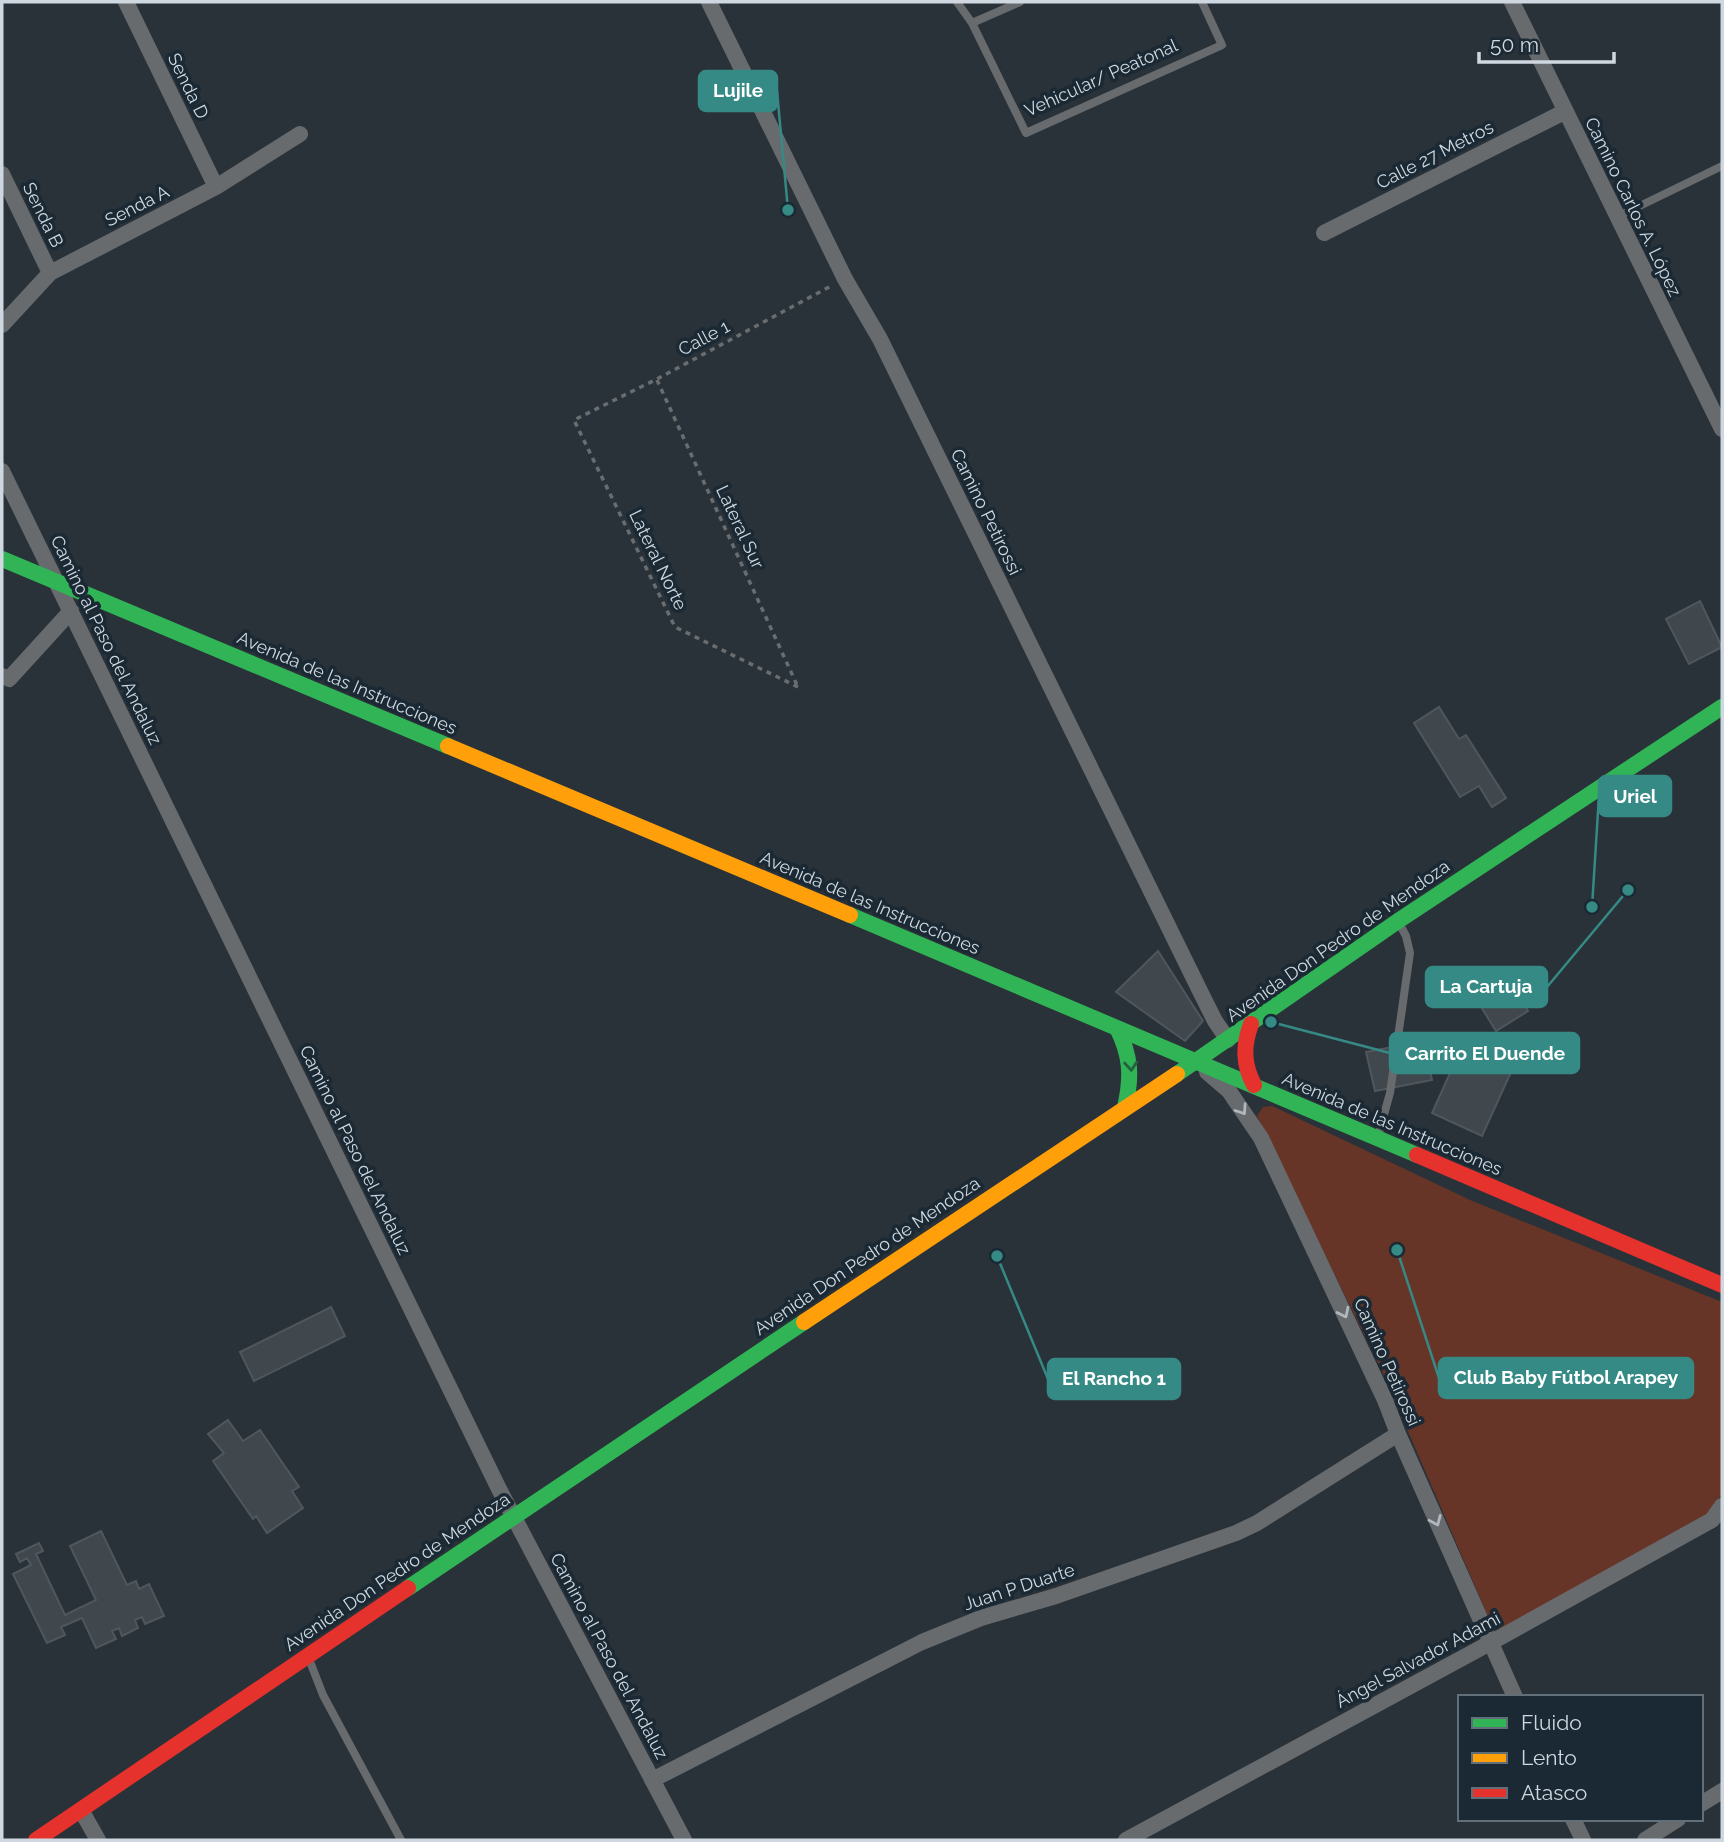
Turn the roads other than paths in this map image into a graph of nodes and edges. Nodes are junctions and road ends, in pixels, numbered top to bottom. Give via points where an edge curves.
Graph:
1 (126, 2) edge
2 (709, 2) edge
3 (957, 2) edge
4 (1020, 2) edge
5 (1202, 2) edge
6 (1512, 2) edge
7 (972, 23) junction
8 (1564, 112) junction
9 (300, 134) dead end
10 (1722, 166) edge
11 (2, 174) edge
12 (216, 187) junction
13 (1617, 217) junction
14 (1324, 233) dead end
15 (50, 273) junction
16 (2, 324) edge
17 (1722, 429) edge
18 (2, 471) edge
19 (2, 559) edge
20 (54, 581) junction
21 (71, 611) junction
22 (6, 677) edge
23 (1722, 707) edge
24 (1398, 921) junction
25 (1251, 1024) junction
26 (1117, 1028) junction
27 (1228, 1040) junction
28 (1195, 1061) junction
29 (1254, 1085) junction
30 (1125, 1107) junction
31 (1377, 1139) junction
32 (1722, 1285) edge
33 (1398, 1434) junction
34 (1722, 1506) edge
35 (513, 1516) junction
36 (1490, 1643) junction
37 (307, 1656) junction
38 (1515, 1695) edge
39 (652, 1780) junction
40 (1722, 1791) edge
41 (1703, 1803) edge
42 (81, 1810) junction
43 (1574, 1821) edge
44 (1675, 1821) edge
45 (36, 1840) edge
46 (98, 1840) edge
47 (401, 1840) edge
48 (684, 1840) edge
49 (1126, 1840) edge
50 (1583, 1840) edge
51 (1645, 1840) edge

1 - 12 street, Senda D
2 - 27 street, Camino Petirossi
3 - 7 lane, Vehicular/ Peatonal
4 - 7 lane
5 - 7 lane, Vehicular/ Peatonal via 1222,45 1026,133
6 - 8 street, Camino Carlos A. López
8 - 13 street, Camino Carlos A. López
8 - 14 street, Calle 27 Metros
9 - 12 street, Senda A
10 - 13 lane
11 - 15 street, Senda B
12 - 15 street, Senda A
13 - 17 street, Camino Carlos A. López
15 - 16 street, Senda A
18 - 20 street, Camino al Paso del Andaluz
19 - 20 main road, Avenida de las Instrucciones
20 - 21 street, Camino al Paso del Andaluz
20 - 26 main road, Avenida de las Instrucciones
21 - 22 street
21 - 35 street, Camino al Paso del Andaluz
23 - 24 main road, Avenida Don Pedro de Mendoza
24 - 25 main road, Avenida Don Pedro de Mendoza
24 - 31 lane via 1410,953 1390,1093
25 - 27 main road, Avenida Don Pedro de Mendoza
25 - 29 main road via 1243,1059
26 - 28 main road, Avenida de las Instrucciones
26 -> 30 main road via 1133,1070
27 - 28 main road, Avenida Don Pedro de Mendoza
28 - 29 main road, Avenida de las Instrucciones
28 - 30 main road, Avenida Don Pedro de Mendoza
28 -> 33 street, Camino Petirossi via 1229,1091 1261,1139
29 - 31 main road, Avenida de las Instrucciones
30 - 35 main road, Avenida Don Pedro de Mendoza
31 - 32 main road, Avenida de las Instrucciones
33 -> 36 street, Camino Petirossi
33 - 39 street, Juan P Duarte via 1236,1533 954,1628
34 - 36 street, Ángel Salvador Adami via 1712,1520
35 - 37 main road, Avenida Don Pedro de Mendoza
35 - 39 street, Camino al Paso del Andaluz
36 - 38 street, Camino Petirossi
36 - 49 street, Ángel Salvador Adami
37 - 42 main road, Avenida Don Pedro de Mendoza
37 - 47 lane
39 - 48 street, Camino al Paso del Andaluz
40 - 41 street
42 - 45 main road, Avenida Don Pedro de Mendoza
42 - 46 street
43 - 50 street
44 - 51 street

